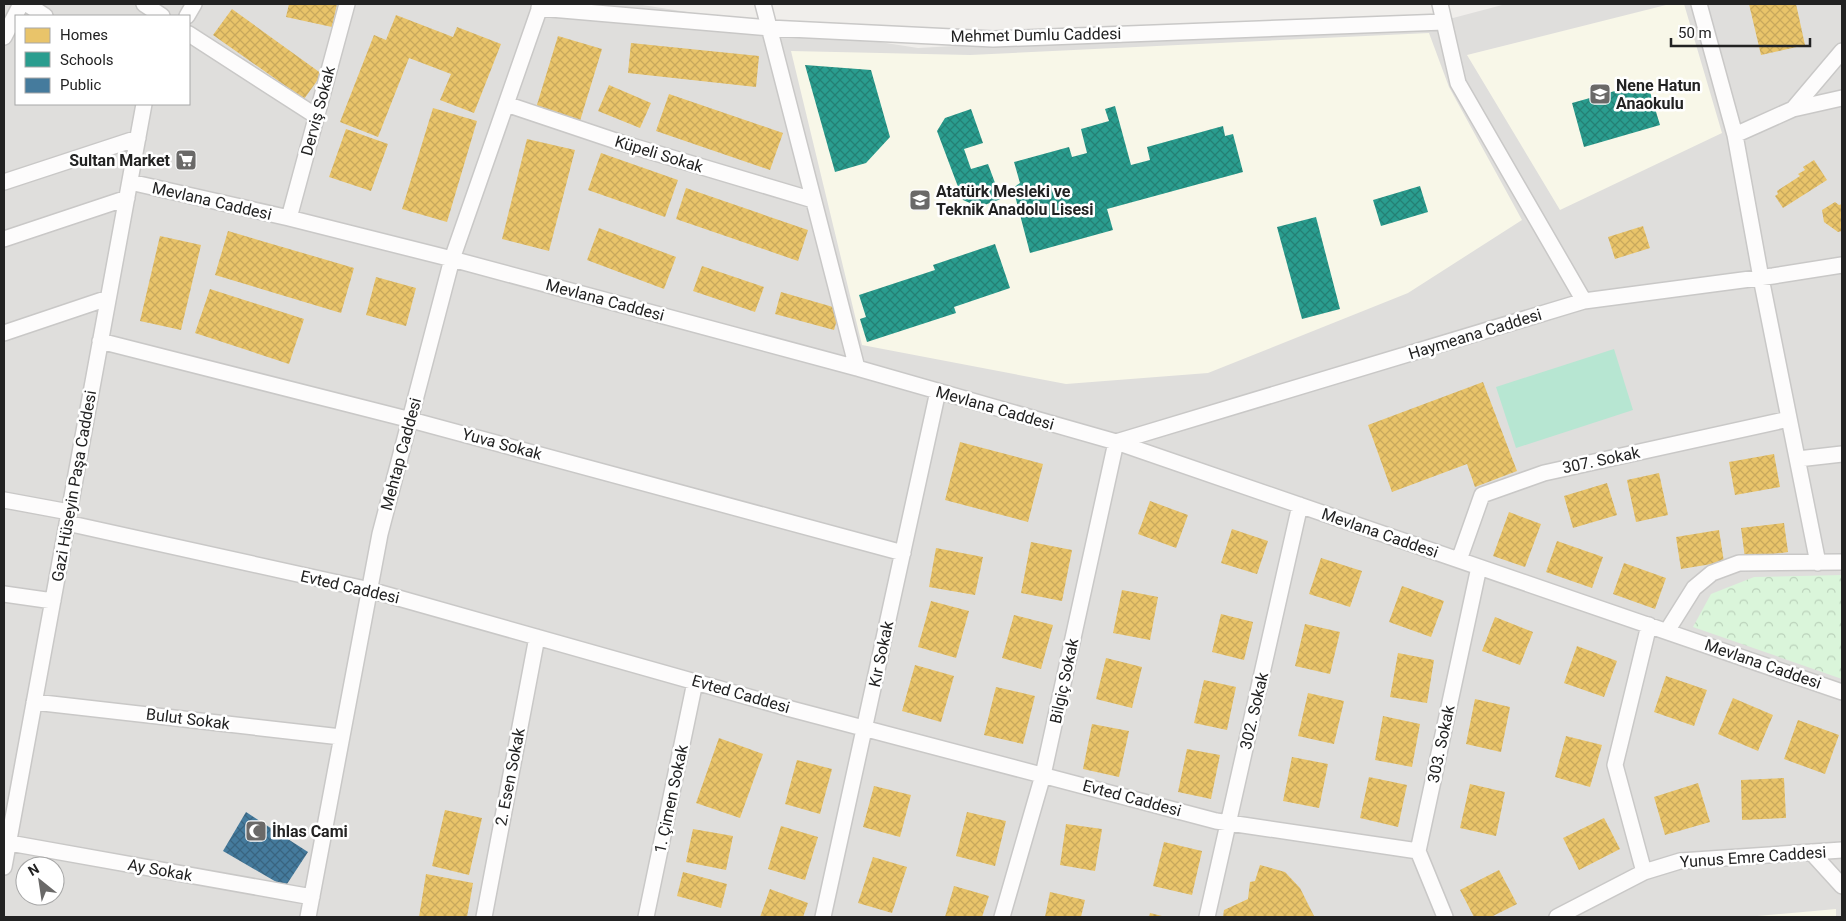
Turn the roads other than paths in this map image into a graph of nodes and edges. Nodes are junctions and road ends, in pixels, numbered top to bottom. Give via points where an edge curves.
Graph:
1 (27, 4) edge
2 (144, 4) edge
3 (194, 4) edge
4 (347, 4) edge
5 (763, 4) edge
6 (1440, 4) edge
7 (1699, 4) edge
8 (540, 6) edge
9 (44, 15) edge
10 (160, 15) edge
11 (188, 15) edge
12 (15, 16) edge
13 (1444, 22) junction
14 (769, 28) junction
15 (190, 35) edge
16 (4, 37) edge
17 (1842, 51) edge
18 (1842, 98) edge
19 (506, 104) junction
20 (144, 105) edge
21 (1793, 109) junction
22 (316, 116) junction
23 (1736, 135) junction
24 (138, 138) junction
25 (4, 182) edge
26 (130, 182) junction
27 (127, 198) junction
28 (813, 200) junction
29 (289, 218) junction
30 (4, 238) edge
31 (452, 259) junction
32 (1842, 265) edge
33 (1761, 278) junction
34 (108, 298) junction
35 (1584, 302) junction
36 (4, 333) edge
37 (100, 341) junction
38 (857, 368) junction
39 (938, 391) junction
40 (1789, 419) junction
41 (411, 420) junction
42 (1116, 442) junction
43 (1842, 454) edge
44 (1798, 459) junction
45 (4, 500) edge
46 (1300, 505) junction
47 (68, 518) junction
48 (903, 552) junction
49 (1459, 560) junction
50 (1842, 562) edge
51 (1818, 563) junction
52 (1479, 566) junction
53 (370, 590) junction
54 (4, 594) edge
55 (52, 601) junction
56 (1649, 625) junction
57 (1667, 631) junction
58 (537, 637) junction
59 (695, 682) junction
60 (1842, 692) edge
61 (34, 702) junction
62 (865, 728) junction
63 (341, 737) junction
64 (1043, 775) junction
65 (1229, 823) junction
66 (6, 842) edge
67 (1842, 850) edge
68 (1418, 851) junction
69 (1811, 852) junction
70 (4, 867) edge
71 (1644, 872) junction
72 (1842, 886) edge
73 (312, 897) junction
74 (308, 917) edge
75 (484, 917) edge
76 (646, 917) edge
77 (823, 917) edge
78 (1002, 917) edge
79 (1207, 917) edge
80 (1445, 917) edge
81 (1557, 917) edge

1 - 9 street
2 - 10 street
3 - 11 street
4 - 22 street, Derviş Sokak
5 - 14 street
6 - 13 street
7 - 23 street
8 - 14 street, Mehmet Dumlu Caddesi
8 - 19 street, Mehtap Caddesi
12 - 16 street
13 - 14 street, Mehmet Dumlu Caddesi via 993,39
13 - 35 street via 1458,83
14 - 28 street
15 - 22 street
17 - 21 street
18 - 21 street
19 - 28 street, Küpeli Sokak via 622,143
19 - 31 street, Mehtap Caddesi
20 - 24 street, Gazi Hüseyin Paşa Caddesi
21 - 23 street
22 - 29 street, Derviş Sokak
23 - 33 street
24 - 25 street
24 - 26 street, Gazi Hüseyin Paşa Caddesi
26 - 27 street, Gazi Hüseyin Paşa Caddesi
26 - 29 street, Mevlana Caddesi
27 - 30 street
27 - 34 street, Gazi Hüseyin Paşa Caddesi
28 - 38 street
29 - 31 street, Mevlana Caddesi
31 - 38 street, Mevlana Caddesi
31 - 41 street, Mehtap Caddesi
32 - 33 street, Haymeana Caddesi
33 - 35 street, Haymeana Caddesi
33 - 40 street
34 - 36 street
34 - 37 street, Gazi Hüseyin Paşa Caddesi
35 - 42 street, Haymeana Caddesi
37 - 41 street, Yuva Sokak
37 - 47 street, Gazi Hüseyin Paşa Caddesi
38 - 39 street, Mevlana Caddesi
39 - 42 street, Mevlana Caddesi
39 - 48 street, Kır Sokak
40 - 44 street
40 - 49 street, 307. Sokak via 1544,473 1482,495
41 - 48 street, Yuva Sokak
41 - 53 street, Mehtap Caddesi via 380,534
42 - 46 street, Mevlana Caddesi
42 - 64 street, Bilgiç Sokak
43 - 44 street
44 - 51 street
45 - 47 street, Evted Caddesi
46 - 49 street, Mevlana Caddesi
46 - 65 street, 302. Sokak
47 - 53 street, Evted Caddesi
47 - 55 street, Gazi Hüseyin Paşa Caddesi
48 - 62 street, Kır Sokak
49 - 52 street, Mevlana Caddesi
50 - 51 street
51 - 57 street via 1739,563 1712,573 1694,588
52 - 56 street, Mevlana Caddesi
52 - 68 street, 303. Sokak
53 - 58 street, Evted Caddesi
53 - 63 street, Mehtap Caddesi
54 - 55 street
55 - 61 street, Gazi Hüseyin Paşa Caddesi
56 - 57 street, Mevlana Caddesi
56 - 71 street via 1615,764
57 - 60 street, Mevlana Caddesi
58 - 59 street, Evted Caddesi
58 - 75 street, 2. Esen Sokak
59 - 62 street, Evted Caddesi
59 - 76 street, 1. Çimen Sokak
61 - 63 street, Bulut Sokak
61 - 66 street, Gazi Hüseyin Paşa Caddesi
62 - 64 street, Evted Caddesi
62 - 77 street, Kır Sokak
63 - 73 street, Mehtap Caddesi
64 - 65 street, Evted Caddesi
64 - 78 street, Bilgiç Sokak
65 - 68 street, Evted Caddesi
65 - 79 street, 302. Sokak
66 - 70 street, Gazi Hüseyin Paşa Caddesi
66 - 73 street, Ay Sokak
67 - 69 street, Yunus Emre Caddesi
68 - 80 street
69 - 71 street, Yunus Emre Caddesi via 1680,861
69 - 72 street
71 - 81 street, Yunus Emre Caddesi
73 - 74 street, Mehtap Caddesi

